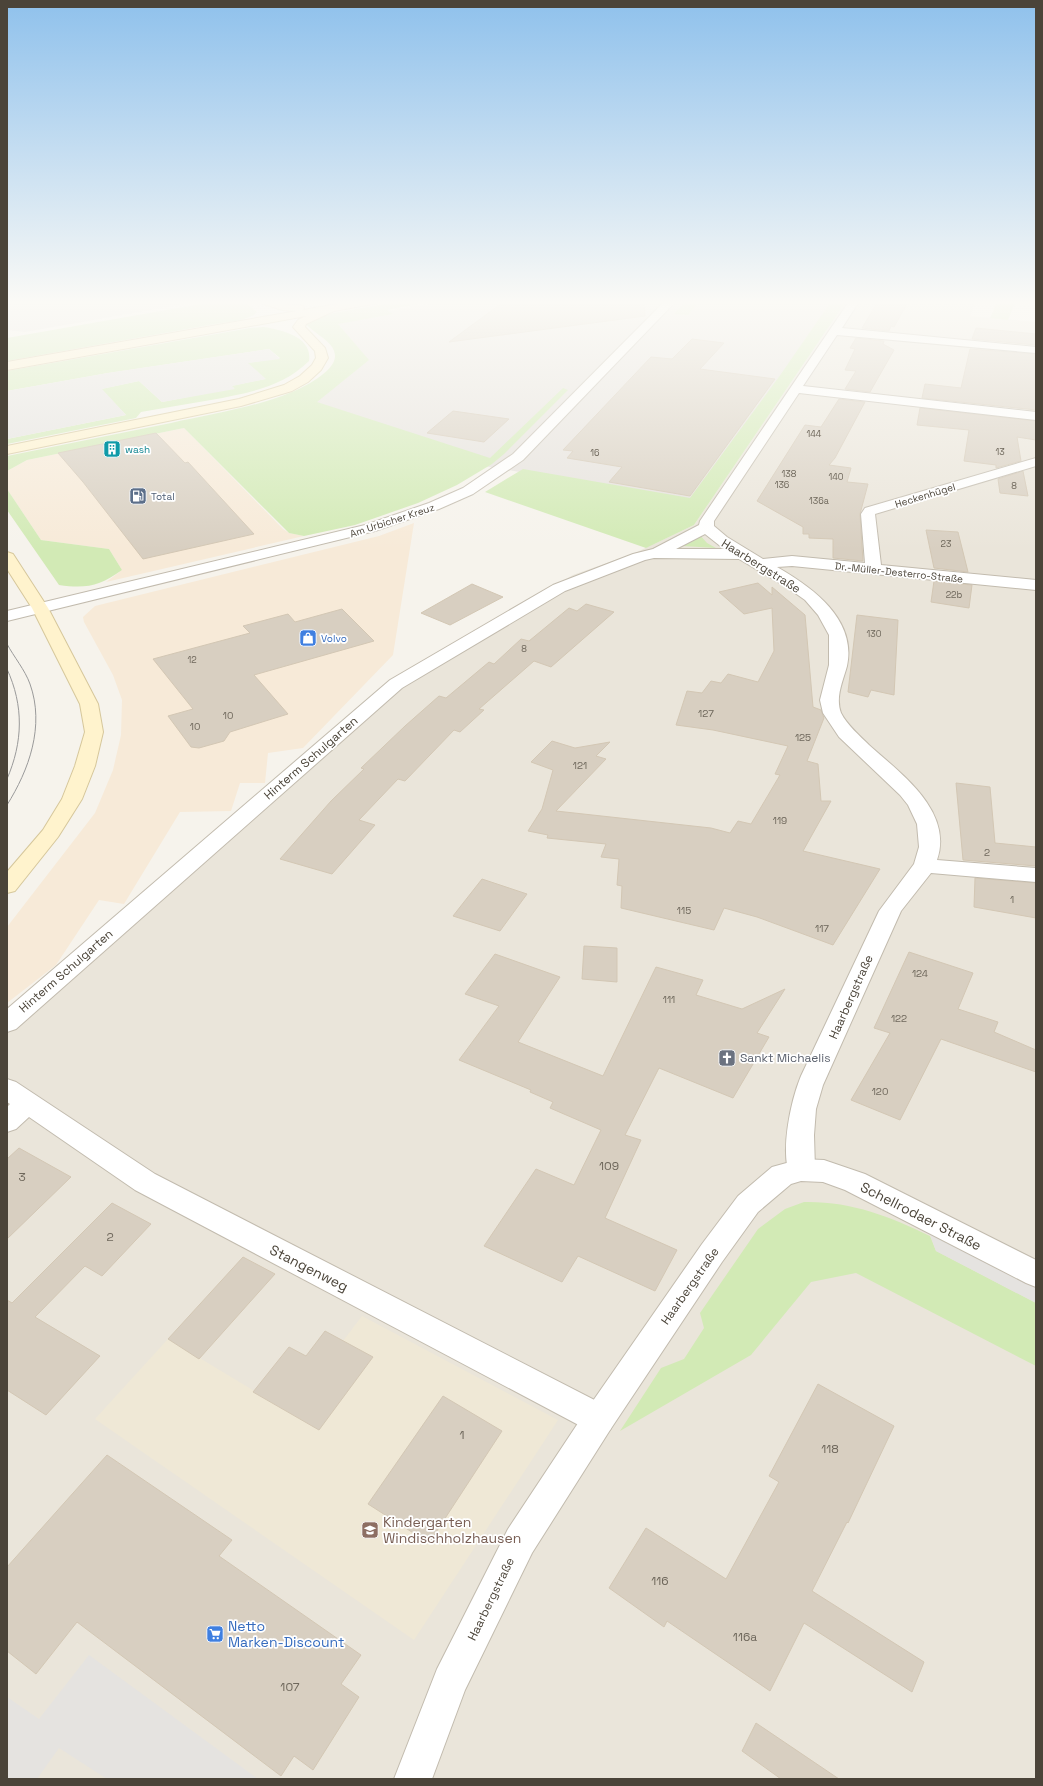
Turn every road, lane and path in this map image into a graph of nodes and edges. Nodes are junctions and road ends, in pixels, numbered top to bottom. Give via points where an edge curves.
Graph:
1 (296, 383) edge
2 (590, 383) edge
3 (800, 383) edge
4 (796, 389) junction
5 (1036, 416) edge
6 (7, 450) edge
7 (1036, 462) edge
8 (706, 527) junction
9 (654, 553) junction
10 (743, 554) junction
11 (7, 557) edge
12 (762, 564) junction
13 (873, 569) junction
14 (1036, 585) edge
15 (40, 608) junction
16 (7, 616) edge
17 (925, 866) junction
18 (1036, 875) edge
19 (7, 886) edge
20 (7, 1023) edge
21 (14, 1105) edge
22 (801, 1170) junction
23 (1036, 1274) edge
24 (598, 1419) junction
25 (413, 1779) edge

1 - 6 main road via 241,402
2 - 15 street, Am Urbicher Kreuz via 518,457 468,491 434,506 370,528
3 - 4 street
4 - 5 street
4 - 8 street via 707,521
7 - 13 street, Heckenhügel via 870,511 868,514
8 - 9 street, Hinterm Schulgarten
8 - 10 street, Haarbergstraße via 718,540
9 - 10 street, Hinterm Schulgarten
9 - 20 street, Hinterm Schulgarten via 559,588 396,684
10 - 12 street, Haarbergstraße
11 - 15 main road
12 - 13 street, Dr.-Müller-Desterro-Straße via 792,561
12 - 17 street, Haarbergstraße via 823,609 837,631 838,662 828,698 830,709 835,720 911,796 920,809 930,836 930,851
13 - 14 street, Dr.-Müller-Desterro-Straße
15 - 16 street, Am Urbicher Kreuz
15 - 19 main road via 89,704 94,732 85,766 72,799 51,833
17 - 18 street
17 - 22 street, Haarbergstraße via 891,908 806,1098 799,1134
21 - 24 street, Stangenweg via 145,1182
22 - 23 street, Schellrodaer Straße via 824,1171 854,1182
22 - 24 street, Haarbergstraße via 782,1175 748,1204
24 - 25 street, Haarbergstraße via 520,1540 450,1682

